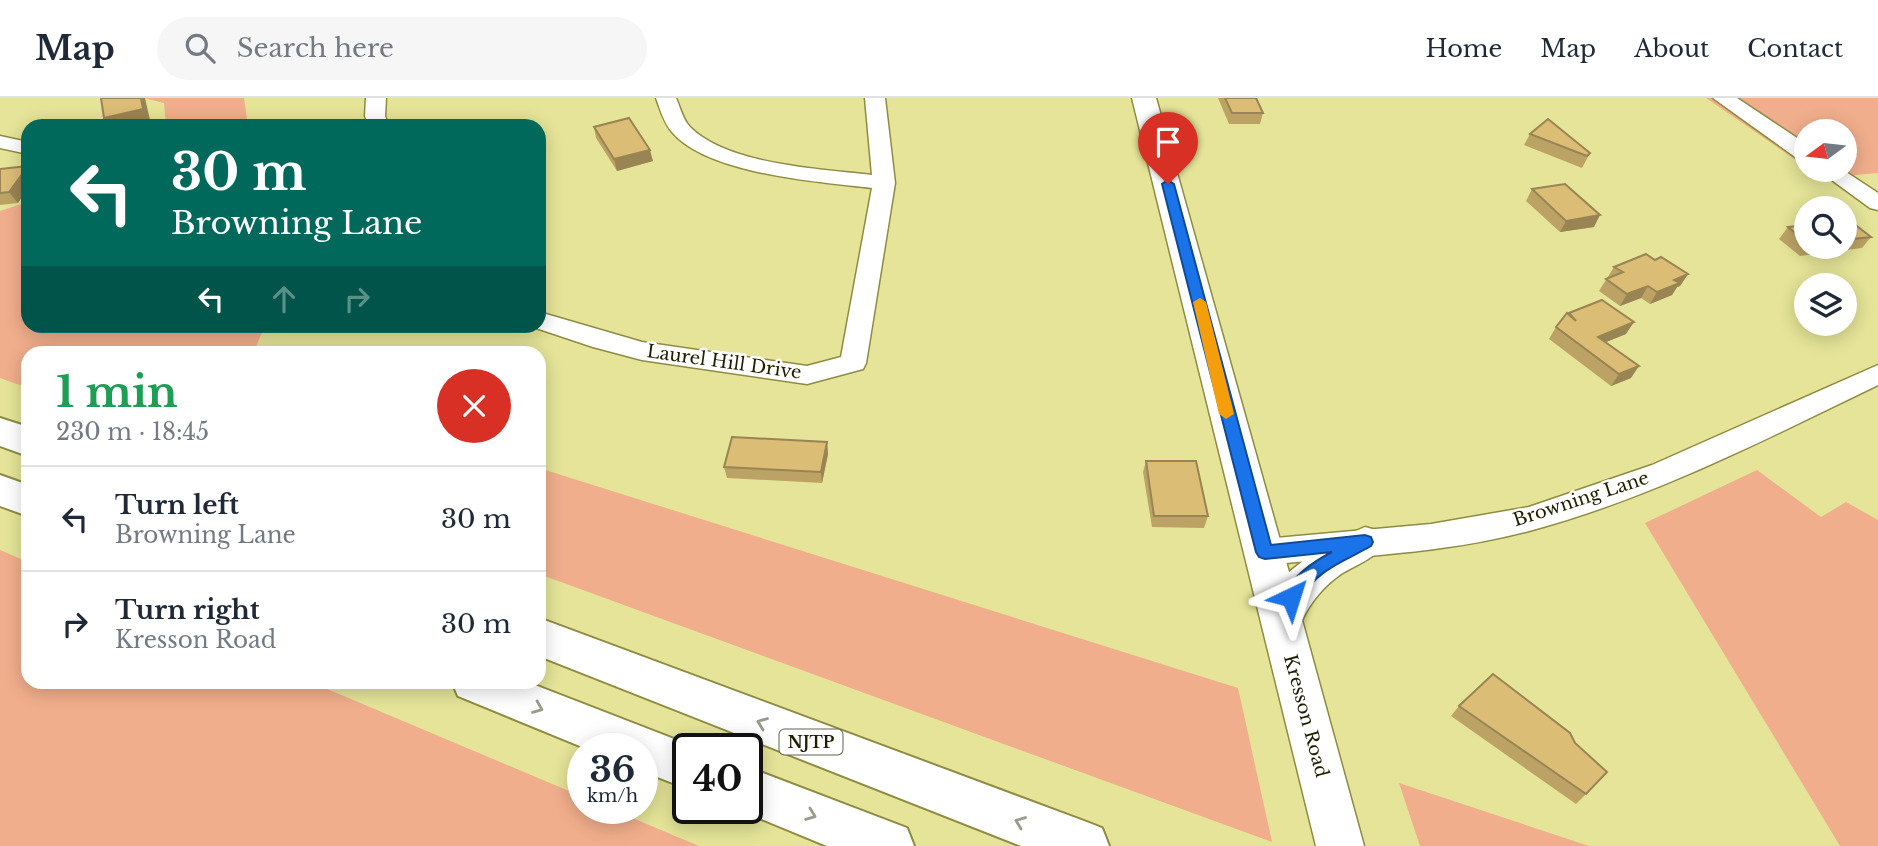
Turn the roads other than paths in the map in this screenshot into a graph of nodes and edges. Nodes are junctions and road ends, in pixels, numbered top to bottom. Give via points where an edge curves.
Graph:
1 (376, 98) edge
2 (666, 98) edge
3 (875, 98) edge
4 (1144, 98) edge
5 (1723, 98) edge
6 (376, 119) edge
7 (0, 142) edge
8 (21, 146) edge
9 (1794, 146) edge
10 (1847, 182) edge
11 (884, 183) junction
12 (1878, 203) edge
13 (546, 322) edge
14 (1878, 374) edge
15 (0, 431) edge
16 (21, 439) edge
17 (0, 490) edge
18 (21, 498) edge
19 (1365, 542) junction
20 (1265, 552) junction
21 (1281, 620) junction
22 (546, 640) edge
23 (492, 689) edge
24 (602, 733) edge
25 (763, 796) edge
26 (889, 846) edge
27 (1084, 846) edge
28 (1340, 846) edge

1 - 6 street
2 - 11 street via 680,128 691,139 731,157
3 - 11 street, Laurel Hill Drive
4 - 20 street, Kresson Road
5 - 9 street
7 - 8 street
10 - 12 street
11 - 13 street, Laurel Hill Drive via 853,363 807,375 642,351
14 - 19 street, Browning Lane via 1696,459 1605,495 1472,531
15 - 16 highway
17 - 18 highway
19 - 20 street, Browning Lane
19 - 21 street via 1308,576 1291,597
20 - 21 street, Kresson Road
21 - 28 street, Kresson Road
27 -> 22 highway, NJTP
23 -> 24 highway
25 -> 26 highway

